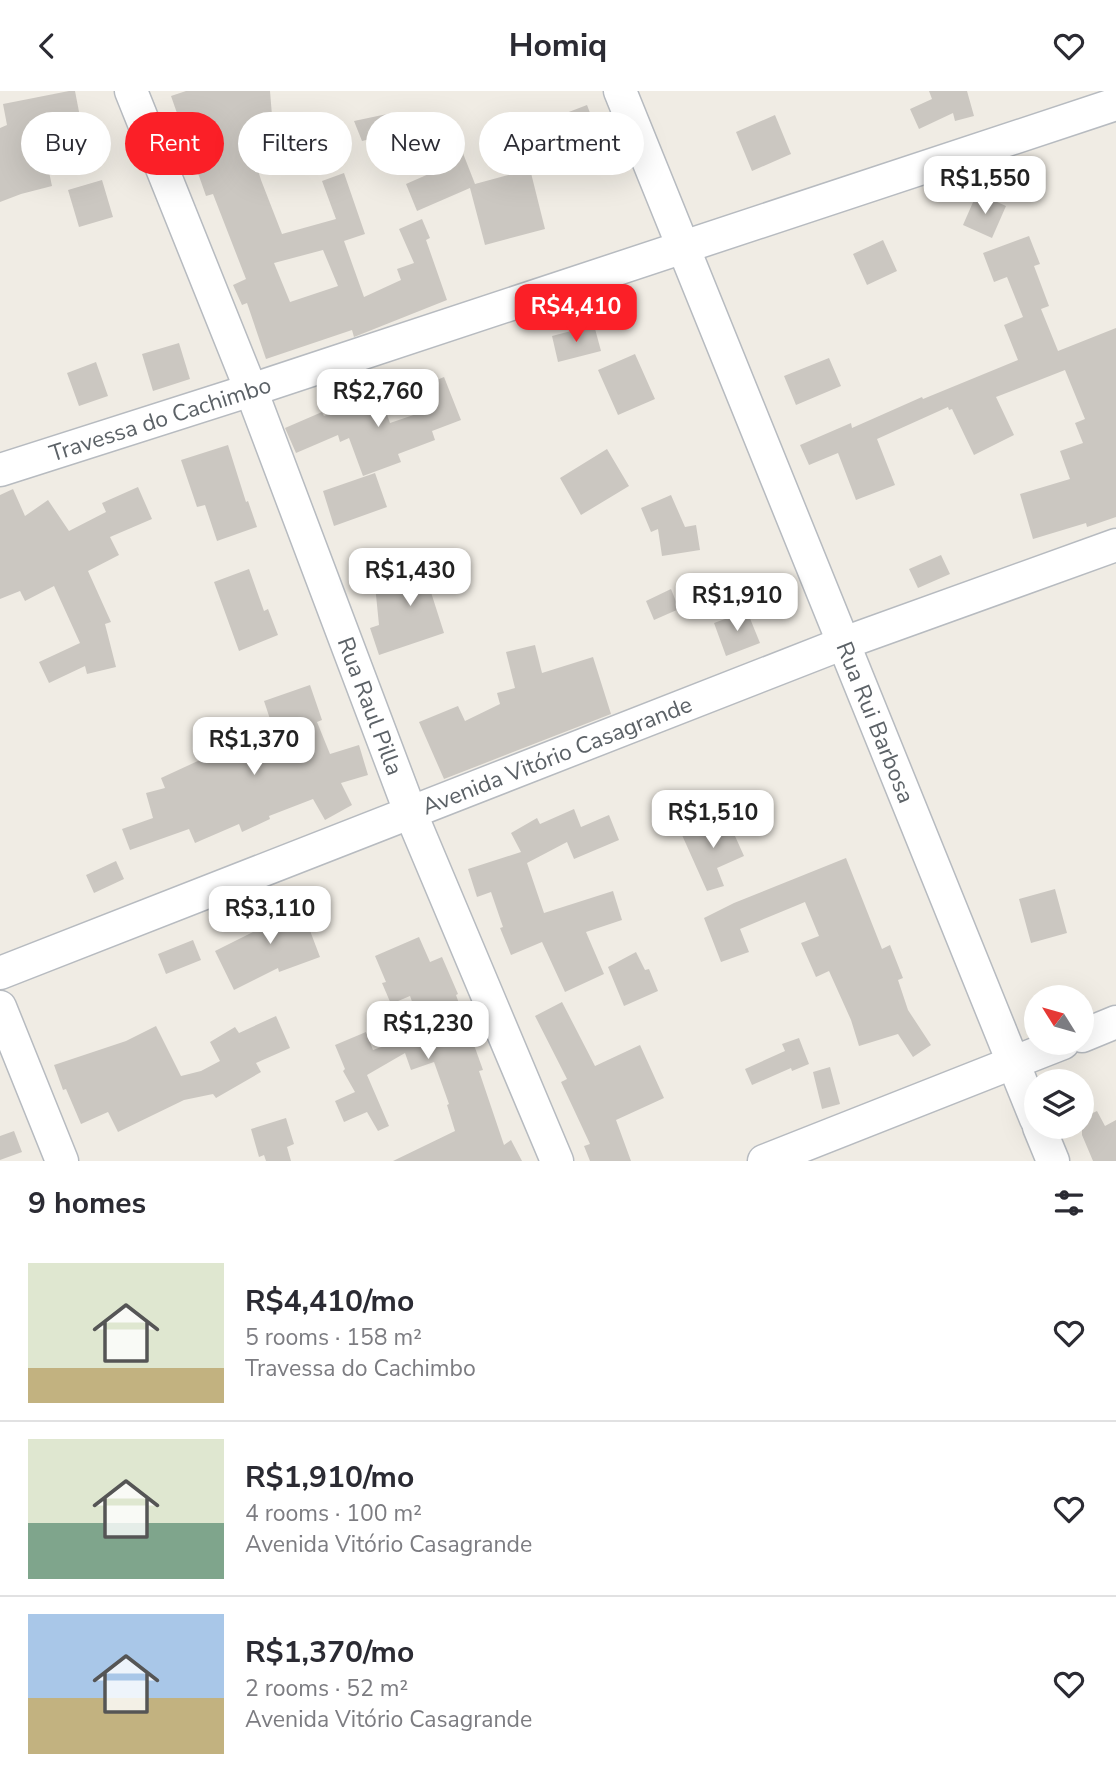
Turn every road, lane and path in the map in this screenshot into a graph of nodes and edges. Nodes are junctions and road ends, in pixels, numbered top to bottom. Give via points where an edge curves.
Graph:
1 (131, 91) edge
2 (620, 91) edge
3 (1116, 104) edge
4 (684, 245) junction
5 (251, 390) junction
6 (0, 470) edge
7 (1116, 545) edge
8 (845, 643) junction
9 (411, 814) junction
10 (0, 973) edge
11 (0, 1007) edge
12 (1116, 1022) edge
13 (1094, 1031) edge
14 (1031, 1055) edge
15 (1013, 1062) junction
16 (1024, 1089) edge
17 (1044, 1139) edge
18 (62, 1161) edge
19 (557, 1161) edge
20 (764, 1161) edge
21 (1053, 1161) edge

1 - 5 street, Rua Raul Pilla
2 - 4 street, Rua Rui Barbosa
3 - 4 street, Travessa do Cachimbo
4 - 5 street, Travessa do Cachimbo
4 - 8 street, Rua Rui Barbosa
5 - 6 street, Travessa do Cachimbo
5 - 9 street, Rua Raul Pilla
7 - 8 street, Avenida Vitório Casagrande
8 - 9 street, Avenida Vitório Casagrande
8 - 15 street, Rua Rui Barbosa
9 - 10 street, Avenida Vitório Casagrande
9 - 19 street, Rua Raul Pilla
11 - 18 street
12 - 13 street
14 - 15 street
15 - 16 street, Rua Rui Barbosa
15 - 20 street
17 - 21 street

